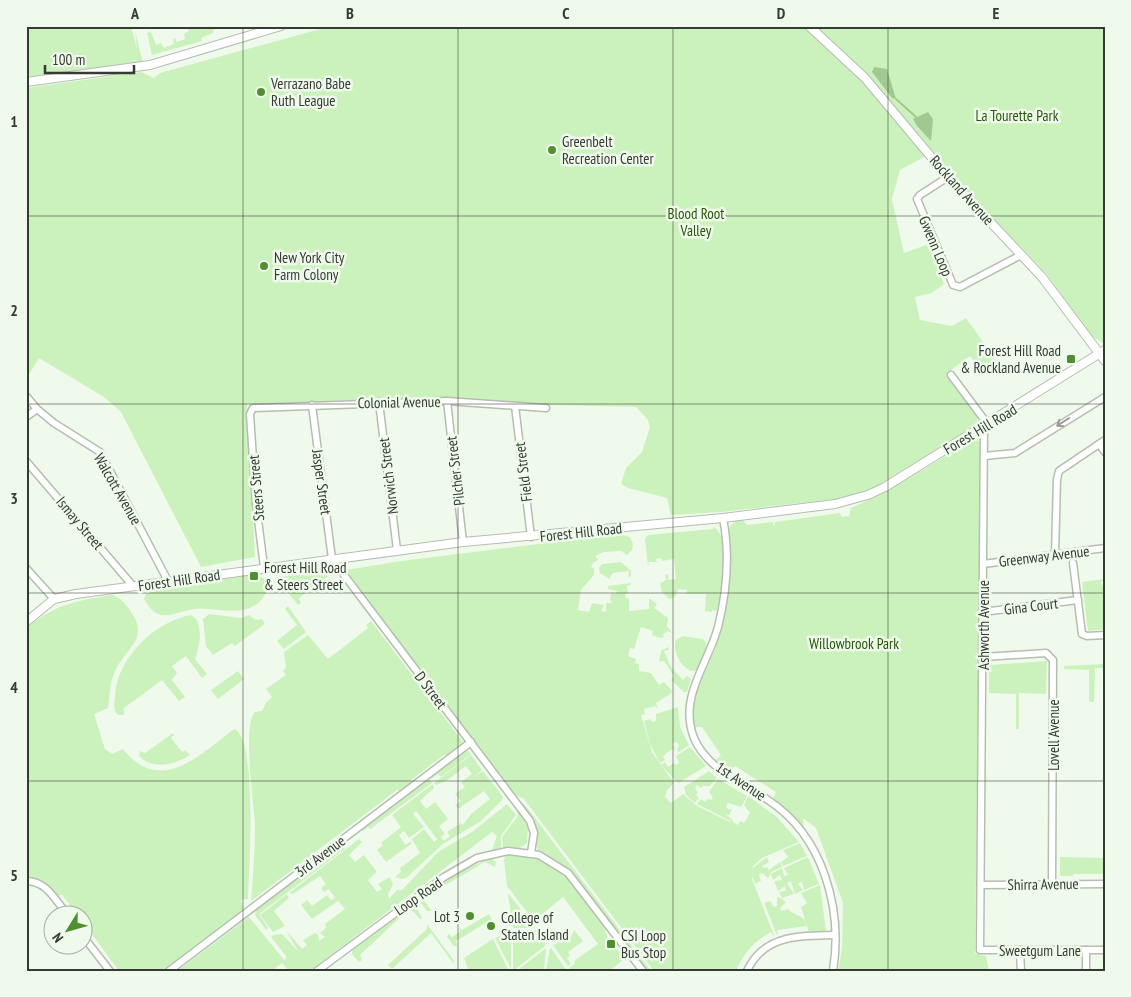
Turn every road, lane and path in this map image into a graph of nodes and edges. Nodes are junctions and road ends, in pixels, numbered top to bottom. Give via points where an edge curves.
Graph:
1 (281, 26) edge
2 (809, 26) edge
3 (26, 82) edge
4 (948, 177) junction
5 (1021, 255) junction
6 (1102, 352) edge
7 (1105, 361) edge
8 (952, 375) dead end
9 (26, 396) edge
10 (1105, 397) edge
11 (447, 401) junction
12 (379, 402) junction
13 (312, 405) junction
14 (515, 406) junction
15 (546, 408) dead end
16 (37, 409) junction
17 (251, 409) joint
18 (26, 417) edge
19 (984, 427) junction
20 (1102, 442) edge
21 (1105, 452) edge
22 (984, 456) junction
23 (26, 461) edge
24 (723, 518) junction
25 (531, 537) junction
26 (463, 542) junction
27 (1105, 548) edge
28 (397, 550) junction
29 (1055, 555) junction
30 (332, 559) junction
31 (1073, 563) dead end
32 (983, 564) junction
33 (26, 568) edge
34 (264, 568) junction
35 (168, 581) junction
36 (133, 586) junction
37 (54, 600) junction
38 (1078, 600) junction
39 (983, 612) junction
40 (26, 622) edge
41 (1105, 635) edge
42 (983, 657) junction
43 (471, 742) junction
44 (529, 852) junction
45 (26, 881) edge
46 (1052, 884) junction
47 (1105, 884) edge
48 (981, 885) junction
49 (59, 904) edge
50 (834, 935) junction
51 (92, 948) edge
52 (1086, 950) junction
53 (1105, 950) edge
54 (1020, 951) junction
55 (110, 971) edge
56 (169, 971) edge
57 (317, 971) edge
58 (643, 971) edge
59 (748, 971) edge
60 (833, 971) edge
61 (1021, 971) edge
62 (1086, 971) edge

1 - 3 street via 150,65
2 - 4 street, Rockland Avenue via 871,85
4 - 5 street, Rockland Avenue
4 - 5 street, Gwenn Loop via 917,199 953,285 960,287
5 - 6 street, Rockland Avenue
6 - 7 street, Rockland Avenue
6 - 19 street, Forest Hill Road
8 - 19 street, Ashworth Avenue via 983,418
9 - 16 street, Walcott Avenue
10 -> 22 street via 1015,452
11 - 12 street, Colonial Avenue
11 - 14 street, Colonial Avenue
11 - 26 street, Pilcher Street
12 - 13 street, Colonial Avenue
12 - 28 street, Norwich Street
13 - 17 street, Colonial Avenue
13 - 30 street, Jasper Street
14 - 15 street, Colonial Avenue
14 - 25 street, Field Street
16 - 18 street
16 - 35 street, Walcott Avenue via 100,452
17 - 34 street, Steers Street via 256,504
19 - 22 street, Ashworth Avenue
19 - 24 street, Forest Hill Road via 868,495 835,504
20 - 21 street
20 - 29 street via 1063,467 1057,475
22 - 32 street, Ashworth Avenue
23 - 36 street, Ismay Street
24 - 25 street, Forest Hill Road
24 - 50 street, 1st Avenue via 727,548 726,581 718,627 690,698 691,728 700,748 713,763 777,806 807,839 826,878 833,908
25 - 26 street, Forest Hill Road
26 - 28 street, Forest Hill Road
27 - 29 street, Greenway Avenue
28 - 30 street, Forest Hill Road
29 - 32 street, Greenway Avenue
30 - 34 street, Forest Hill Road
30 - 43 street, D Street
31 - 38 street, Gina Court
32 - 39 street, Ashworth Avenue
33 - 37 street
34 - 35 street, Forest Hill Road
35 - 36 street, Forest Hill Road
36 - 37 street, Forest Hill Road
37 - 40 street, Forest Hill Road
38 - 39 street, Gina Court
38 - 41 street, Gina Court via 1082,634
39 - 42 street, Ashworth Avenue
42 - 46 street, Lovell Avenue via 1046,653 1053,660
42 - 48 street, Ashworth Avenue
43 - 44 street, D Street via 530,820 534,833
43 - 56 street, 3rd Avenue
44 - 57 street, Loop Road via 497,852 477,858 426,889
44 - 58 street via 549,859 568,873
45 - 49 street via 43,885
46 - 47 street, Shirra Avenue
46 - 48 street, Shirra Avenue
48 - 54 street, Sweetgum Lane via 980,950
50 - 59 street via 778,940 758,954
50 - 60 street, 1st Avenue
51 - 55 street
52 - 53 street, Sweetgum Lane
52 - 54 street, Sweetgum Lane
52 - 62 street
54 - 61 street

